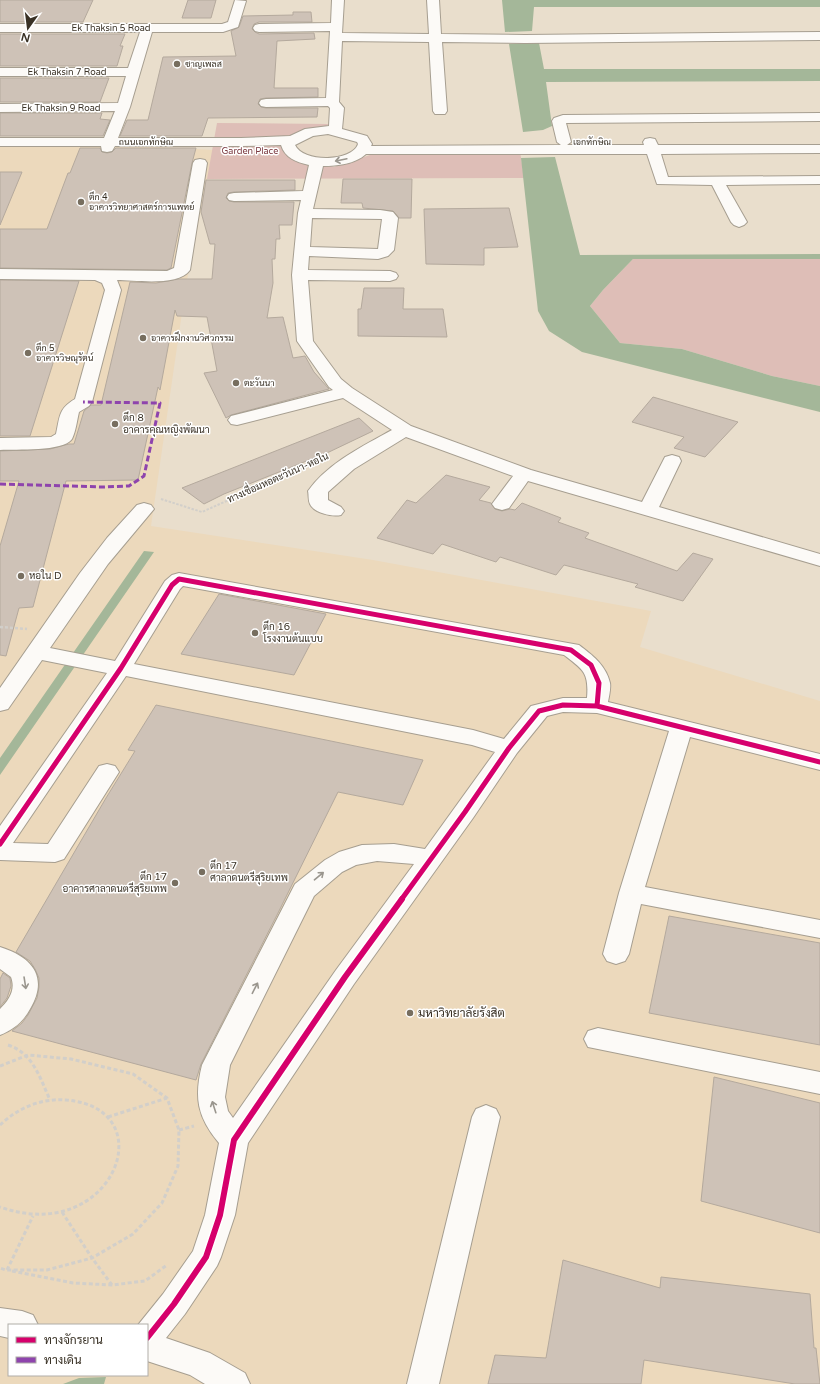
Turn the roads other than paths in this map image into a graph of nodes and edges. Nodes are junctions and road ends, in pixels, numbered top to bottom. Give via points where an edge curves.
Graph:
1 (338, 0) edge
2 (433, 0) edge
3 (240, 1) edge
4 (0, 28) edge
5 (147, 28) junction
6 (259, 28) dead end
7 (336, 32) junction
8 (820, 36) edge
9 (435, 38) junction
10 (0, 72) edge
11 (134, 72) junction
12 (332, 102) junction
13 (266, 103) dead end
14 (123, 107) junction
15 (0, 108) edge
16 (440, 111) dead end
17 (820, 117) edge
18 (328, 131) junction
19 (7, 132) edge
20 (820, 141) edge
21 (564, 142) junction
22 (108, 145) junction
23 (290, 145) junction
24 (532, 146) junction
25 (652, 146) junction
26 (364, 147) junction
27 (820, 149) edge
28 (317, 161) junction
29 (200, 163) dead end
30 (820, 180) edge
31 (717, 181) junction
32 (310, 195) junction
33 (234, 197) dead end
34 (305, 214) junction
35 (739, 222) dead end
36 (302, 251) junction
37 (0, 274) edge
38 (97, 275) junction
39 (300, 275) junction
40 (390, 276) dead end
41 (346, 392) junction
42 (237, 420) dead end
43 (405, 430) junction
44 (0, 444) edge
45 (672, 461) dead end
46 (524, 474) junction
47 (151, 503) road end
48 (502, 504) dead end
49 (648, 509) junction
50 (334, 511) dead end
51 (820, 560) edge
52 (43, 653) junction
53 (121, 668) junction
54 (0, 704) edge
55 (597, 706) junction
56 (681, 728) junction
57 (509, 748) junction
58 (820, 762) edge
59 (107, 772) dead end
60 (0, 844) edge
61 (0, 851) edge
62 (431, 859) junction
63 (631, 893) junction
64 (820, 929) edge
65 (616, 954) dead end
66 (0, 957) edge
67 (0, 1024) edge
68 (598, 1039) dead end
69 (820, 1083) edge
70 (486, 1117) dead end
71 (234, 1140) junction
72 (0, 1322) edge
73 (15, 1324) edge
74 (148, 1337) edge
75 (148, 1346) edge
76 (234, 1384) edge
77 (423, 1384) edge

1 - 7 street
2 - 9 street
3 - 5 street, Ek Thaksin 5 Road via 234,24 230,27
4 - 5 street, Ek Thaksin 5 Road
5 - 11 street
6 - 7 street
7 - 9 street
7 - 12 street
8 - 9 street
9 - 16 street
10 - 11 street, Ek Thaksin 7 Road
11 - 14 street
12 - 13 street
12 - 18 street via 337,108
14 - 19 street, Ek Thaksin 9 Road
14 - 22 street
15 - 19 street, Ek Thaksin 9 Road
17 - 21 street via 562,119 559,121
18 - 23 street via 300,135
18 - 26 street via 355,136 362,140
19 - 22 street, ถนนเอกทักษิณ
20 - 25 street, เอกทักษิณ
21 - 24 street, เอกทักษิณ
21 - 25 street, เอกทักษิณ
22 - 23 street, ถนนเอกทักษิณ
23 - 28 street via 298,157
24 - 25 street
24 - 26 street
25 - 27 street
25 - 31 street via 662,181
26 -> 28 street via 354,157 337,161
28 - 32 street
29 - 38 street via 182,270 168,276
30 - 31 street
31 - 35 street
32 - 33 street
32 - 34 street
34 - 36 street
34 - 36 street via 380,214 388,215 390,218 386,250 383,253
36 - 39 street
37 - 38 street
38 - 44 street via 109,280 113,290 83,402 71,409 64,437 55,442
39 - 40 street
39 - 41 street via 305,341 335,382
41 - 42 street
41 - 43 street
43 - 46 street
43 - 50 street via 345,465 326,481 318,491 317,498 319,503
45 - 49 street
46 - 48 street
46 - 49 street
47 - 52 street via 103,556 49,632
49 - 51 street
52 - 53 street
52 - 54 street
53 - 55 street via 172,585 179,580 189,580 571,650 591,665 599,682
53 - 57 street via 473,738
53 - 60 street
55 - 56 street
55 - 57 street via 563,705 539,711
56 - 58 street
56 - 63 street
57 - 62 street
59 - 61 street via 55,853
62 - 71 street via 345,977
71 -> 62 street via 220,1125 212,1106 210,1088 216,1065 304,890 320,875 342,861 366,852 386,850
63 - 64 street
63 - 65 street
66 -> 67 street via 21,969 26,980 26,993 21,1005
68 - 69 street
70 - 77 street
71 - 74 street via 220,1215 206,1257
72 - 73 street
75 - 76 street via 199,1362

